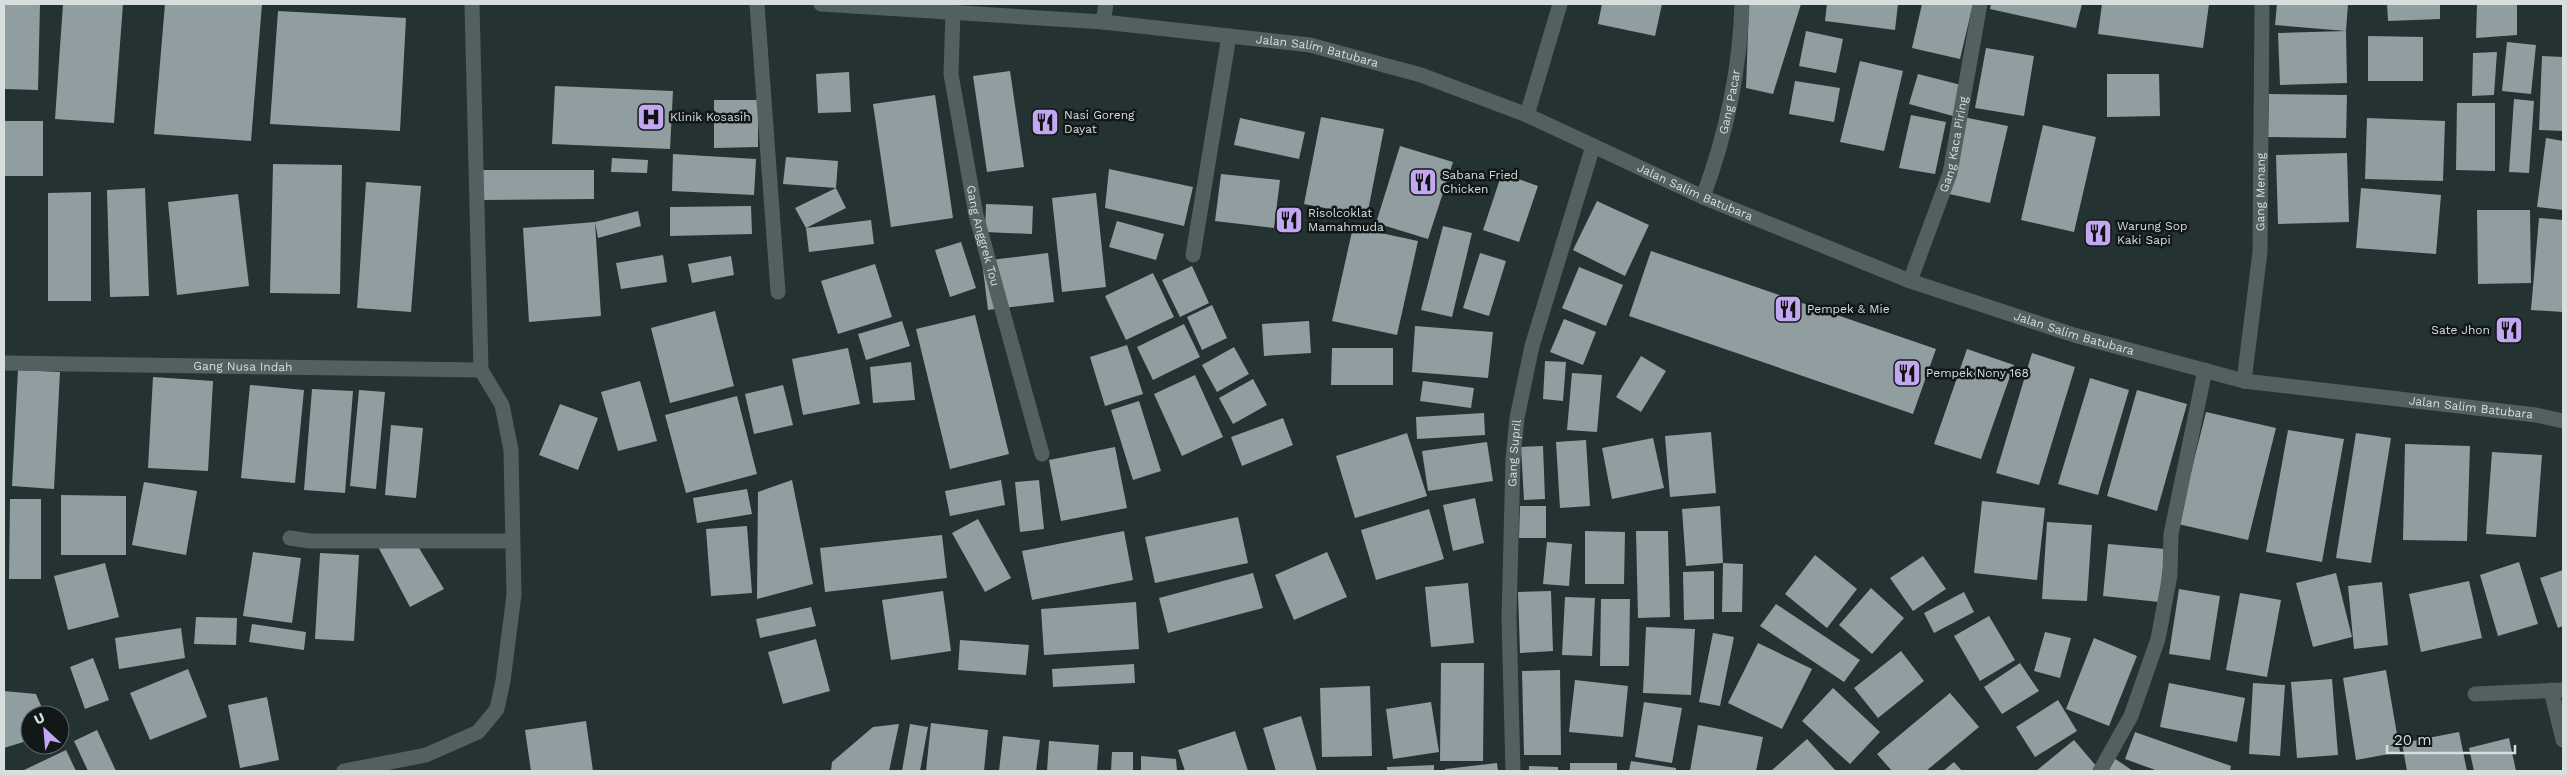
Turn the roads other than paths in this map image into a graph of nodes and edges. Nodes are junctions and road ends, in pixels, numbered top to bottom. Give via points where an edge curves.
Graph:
1 (472, 4) edge
2 (757, 4) edge
3 (821, 4) edge
4 (1106, 4) edge
5 (1560, 4) edge
6 (1742, 4) edge
7 (1980, 4) edge
8 (2262, 4) edge
9 (953, 11) junction
10 (1103, 22) junction
11 (1229, 36) junction
12 (1527, 115) junction
13 (1593, 146) junction
14 (1704, 197) junction
15 (1193, 255) dead end
16 (1910, 281) junction
17 (778, 292) dead end
18 (4, 362) edge
19 (481, 370) junction
20 (2205, 370) junction
21 (2244, 380) junction
22 (2563, 421) edge
23 (1042, 454) dead end
24 (290, 538) dead end
25 (512, 541) junction
26 (2557, 690) edge
27 (2476, 694) dead end
28 (2563, 740) edge
29 (344, 771) edge
30 (1513, 771) edge
31 (2100, 771) edge

1 - 19 street
2 - 17 street
3 - 9 street, Jalan Salim Batubara
4 - 10 street
5 - 12 street
6 - 14 street, Gang Pacar via 1741,44 1720,152
7 - 16 street, Gang Kaca Piring via 1950,173
8 - 21 street, Gang Menang via 2260,252
9 - 10 street, Jalan Salim Batubara
9 - 23 street, Gang Anggrek Tou via 951,74 976,215
10 - 11 street, Jalan Salim Batubara
11 - 12 street, Jalan Salim Batubara via 1310,45 1422,75
11 - 15 street
12 - 13 street, Jalan Salim Batubara
13 - 14 street, Jalan Salim Batubara
13 - 30 street, Gang Supril via 1532,346 1519,409 1513,459 1509,618
14 - 16 street, Jalan Salim Batubara
16 - 20 street, Jalan Salim Batubara via 2074,335
18 - 19 street, Gang Nusa Indah
19 - 25 street via 502,406 511,450
20 - 21 street, Jalan Salim Batubara
20 - 31 street via 2171,534 2170,575 2158,639 2131,716
21 - 22 street, Jalan Salim Batubara via 2536,415
24 - 25 street via 310,541
25 - 29 street via 514,595 497,709 478,732 426,755
26 - 27 street
26 - 28 street

